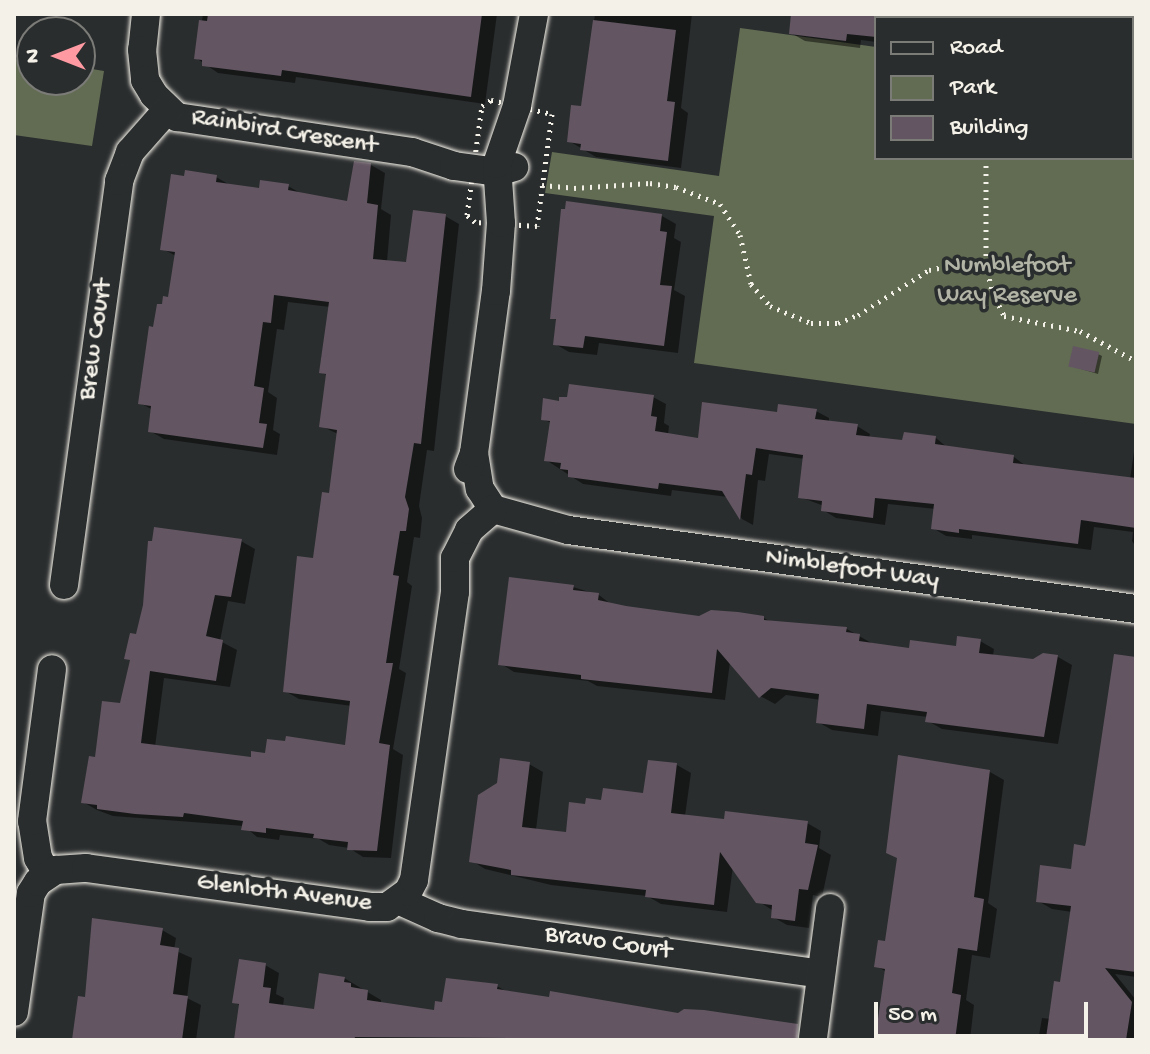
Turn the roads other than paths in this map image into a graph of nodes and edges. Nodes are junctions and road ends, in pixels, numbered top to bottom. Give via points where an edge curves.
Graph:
1 (146, 14) edge
2 (534, 14) edge
3 (167, 110) junction
4 (504, 164) junction
5 (488, 517) junction
6 (64, 585) dead end
7 (1136, 609) edge
8 (52, 669) dead end
9 (47, 874) junction
10 (400, 901) junction
11 (830, 908) dead end
12 (821, 974) junction
13 (14, 1012) edge
14 (813, 1038) edge

1 - 3 street, Rainbird Crescent via 142,65 149,88
2 - 4 street via 532,109
3 - 4 street, Rainbird Crescent via 192,121 412,152 454,148
3 - 6 street, Brew Court via 130,152 119,181
4 - 5 street via 517,225 496,291 474,453
5 - 7 street, Nimblefoot Way
5 - 10 street, Glenloth Avenue via 455,592 414,880
8 - 9 street via 32,821 38,858
9 - 10 street, Glenloth Avenue via 86,868 370,907
9 - 13 street via 31,893
10 - 12 street, Bravo Court via 462,924
11 - 12 street
12 - 14 street

